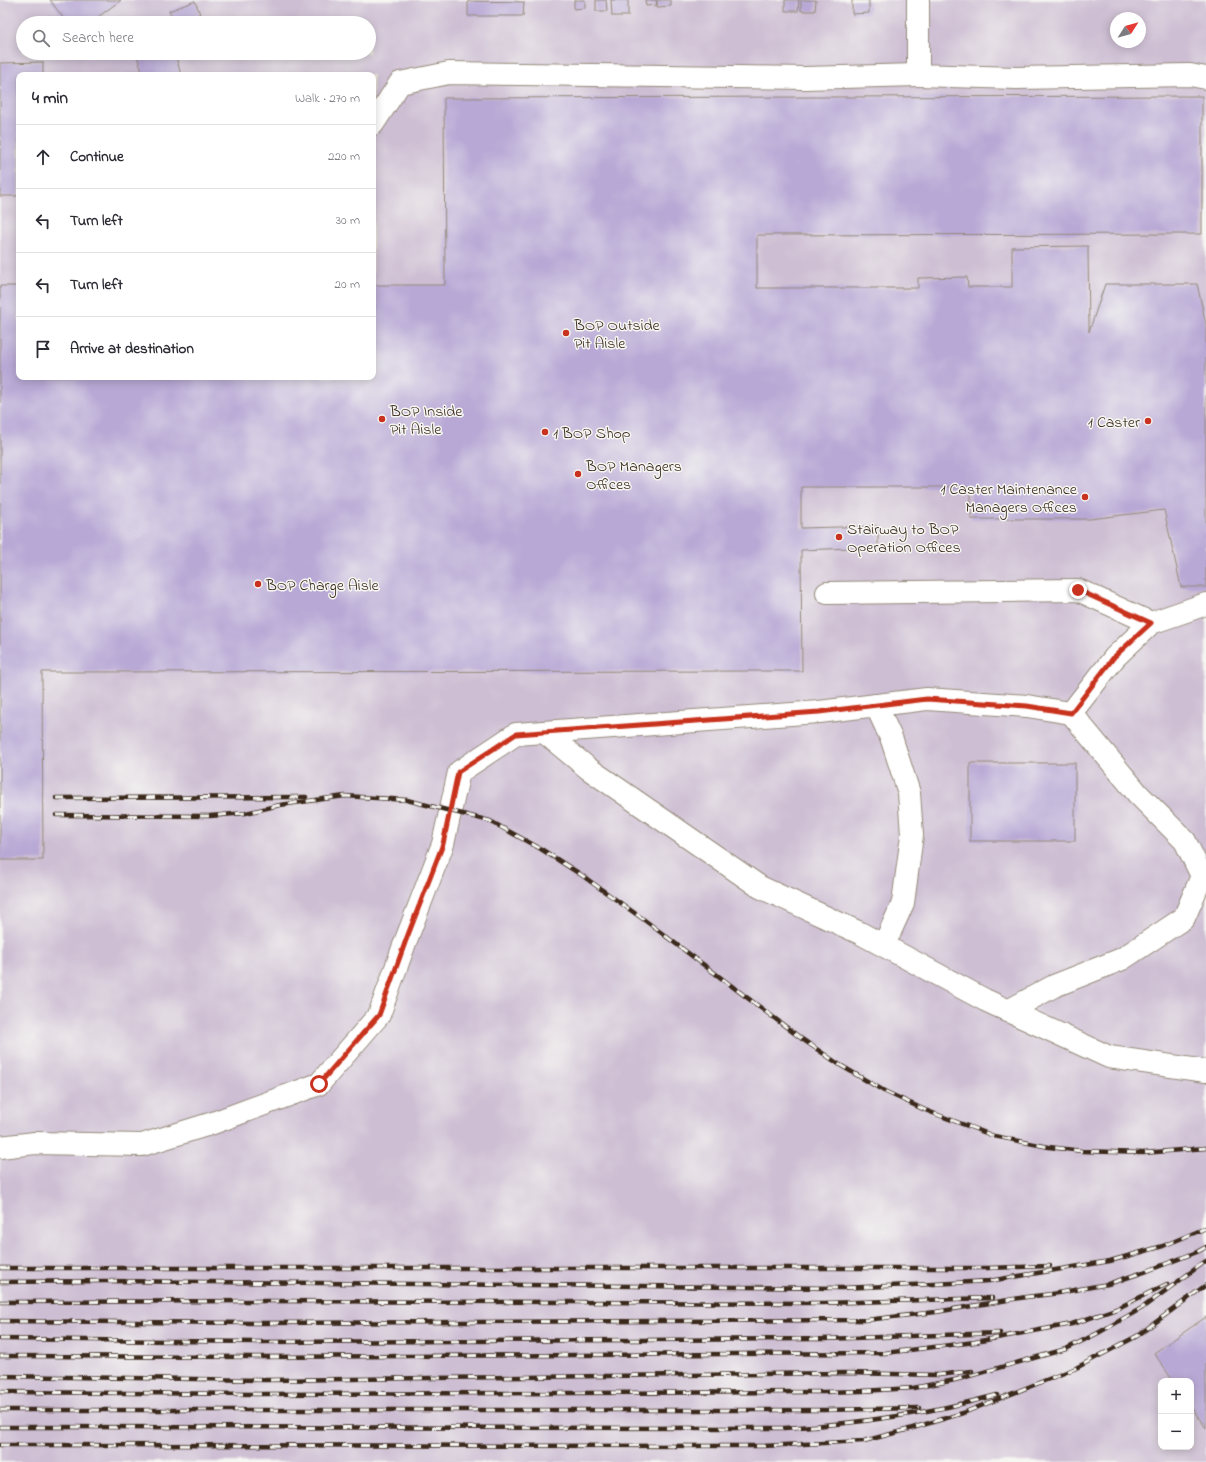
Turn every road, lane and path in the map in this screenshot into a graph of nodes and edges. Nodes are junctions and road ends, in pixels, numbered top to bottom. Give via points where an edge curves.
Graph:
1 (918, 0) edge
2 (918, 75) junction
3 (1206, 78) edge
4 (376, 119) edge
5 (827, 593) dead end
6 (1206, 604) edge
7 (1151, 623) junction
8 (876, 705) junction
9 (1071, 713) junction
10 (544, 732) junction
11 (1204, 877) edge
12 (884, 945) junction
13 (1008, 1010) junction
14 (1206, 1071) edge
15 (0, 1146) edge

1 - 2 street
2 - 3 street via 1016,78 1190,75
2 - 4 street via 805,78 449,73 400,83
5 - 7 street via 1078,590
6 - 7 street
7 - 9 street via 1114,657
8 - 9 street via 927,699 1027,706
8 - 10 street via 819,712
8 - 12 street via 892,740 909,793 912,835 903,903
9 - 11 street via 1138,794 1185,842
10 - 12 street via 589,770 760,887
10 - 15 street via 516,734 458,772 443,844 379,1015 319,1084 213,1123 142,1145 36,1143
11 - 13 street via 1184,918 1122,959 1054,986
12 - 13 street
13 - 14 street via 1109,1057

